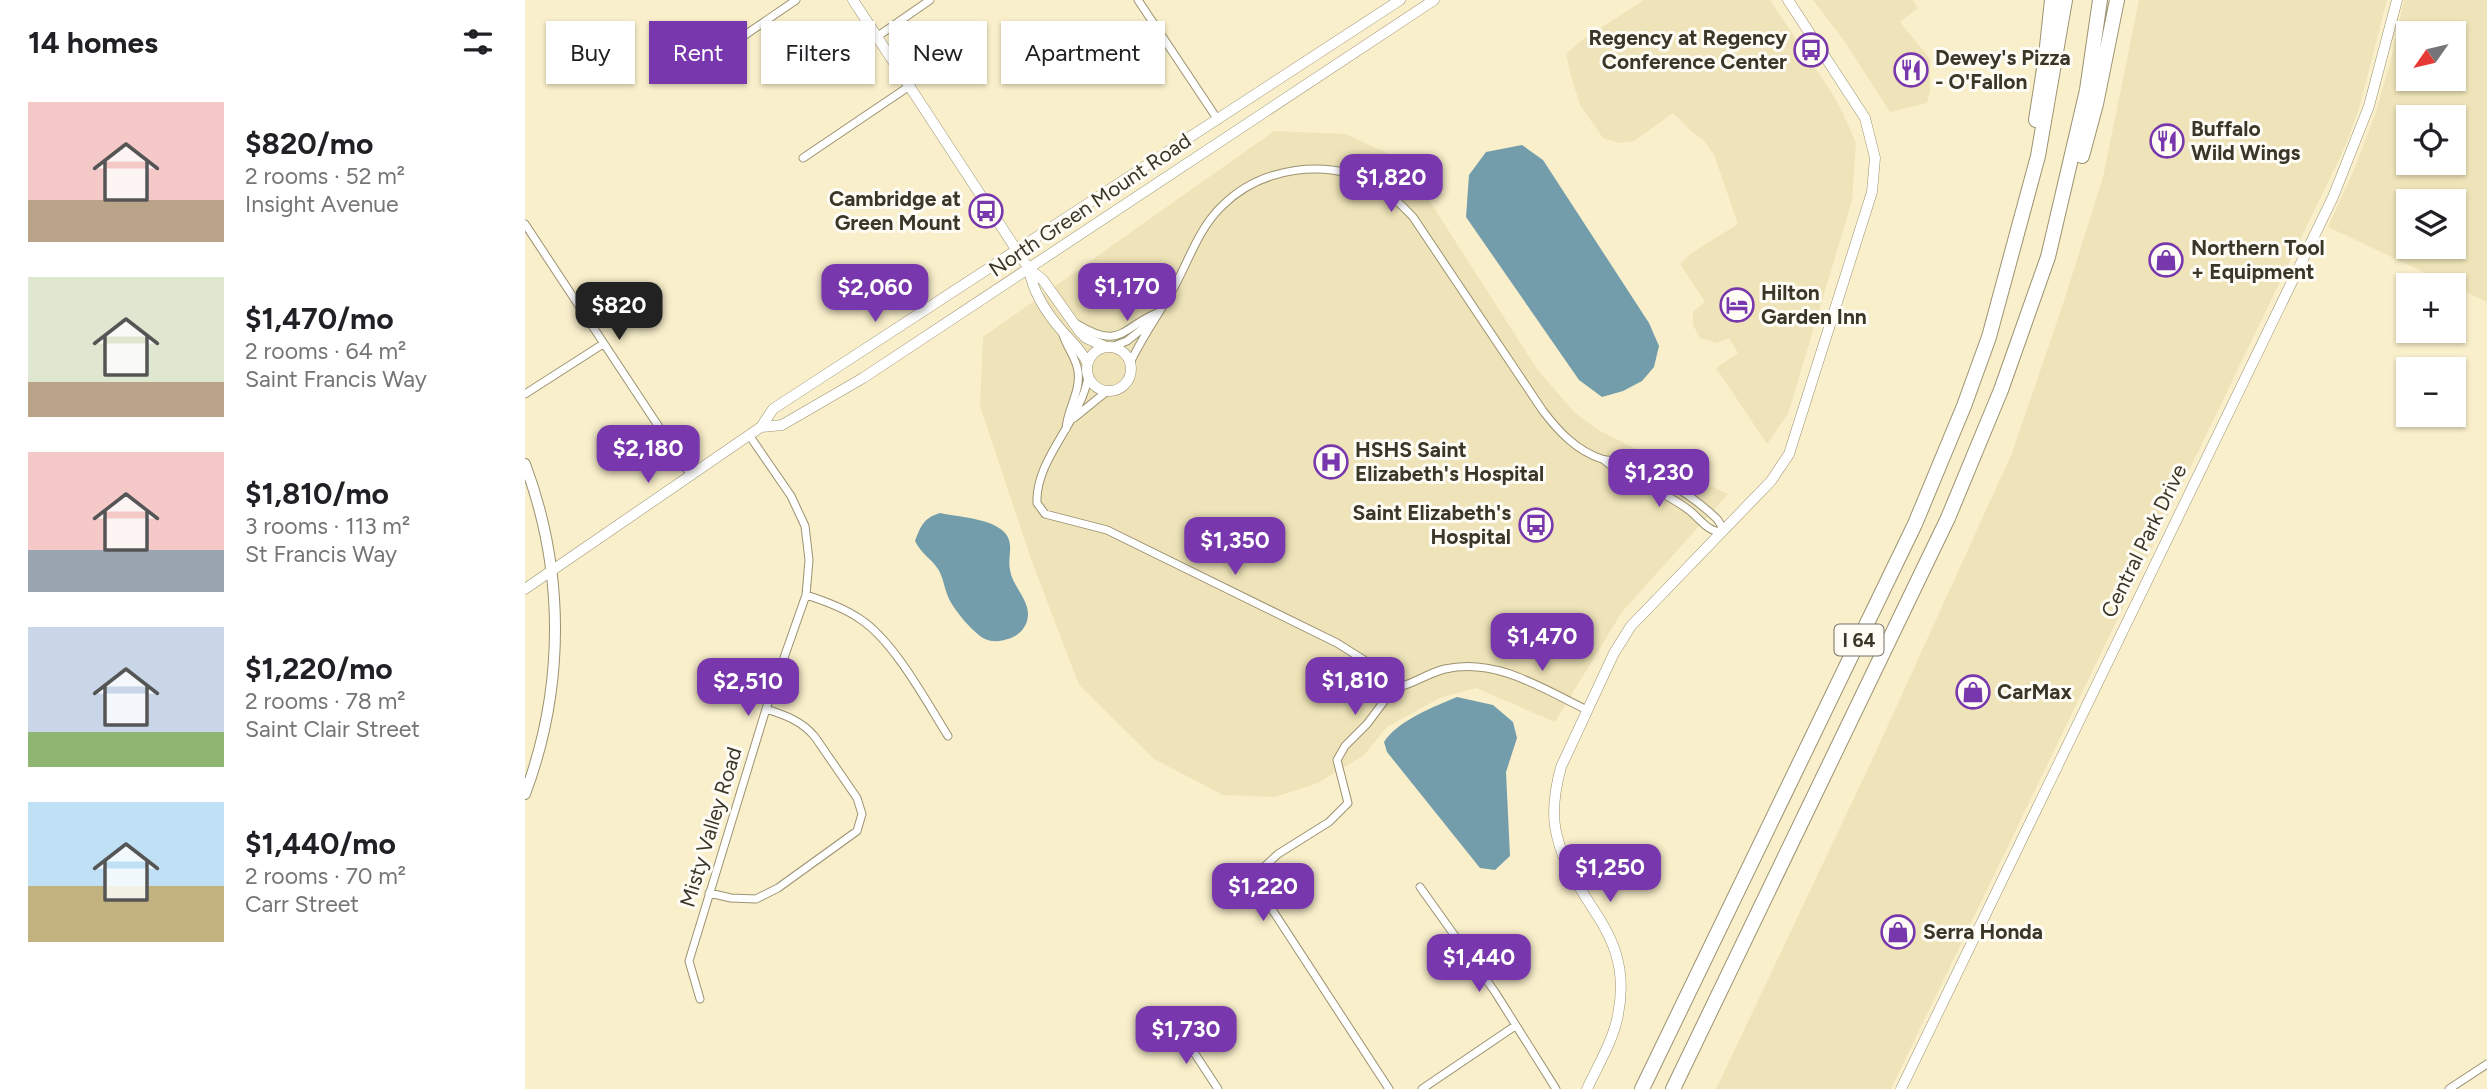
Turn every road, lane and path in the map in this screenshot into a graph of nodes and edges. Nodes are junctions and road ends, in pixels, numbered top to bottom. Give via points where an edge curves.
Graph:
1 (796, 0) edge
2 (853, 0) edge
3 (930, 0) edge
4 (1138, 0) edge
5 (1400, 0) edge
6 (1434, 0) edge
7 (1788, 0) edge
8 (2052, 0) edge
9 (2065, 0) edge
10 (2100, 0) edge
11 (2117, 0) edge
12 (2396, 0) edge
13 (747, 34) edge
14 (878, 36) junction
15 (911, 85) junction
16 (1218, 120) junction
17 (803, 158) dead end
18 (2032, 174) junction
19 (525, 225) edge
20 (1017, 251) junction
21 (2048, 257) junction
22 (1029, 270) junction
23 (1158, 312) junction
24 (1153, 321) junction
25 (1071, 322) junction
26 (1062, 331) junction
27 (603, 344) junction
28 (1109, 347) junction
29 (1087, 362) junction
30 (1130, 363) junction
31 (1088, 377) junction
32 (1106, 392) junction
33 (525, 394) edge
34 (1074, 418) junction
35 (761, 427) junction
36 (1066, 430) junction
37 (749, 435) junction
38 (1604, 460) junction
39 (525, 464) edge
40 (690, 474) junction
41 (1722, 532) junction
42 (553, 570) junction
43 (525, 589) edge
44 (806, 595) junction
45 (1394, 688) junction
46 (766, 709) junction
47 (1587, 710) junction
48 (948, 736) dead end
49 (525, 794) edge
50 (1420, 887) dead end
51 (709, 892) junction
52 (700, 999) dead end
53 (1515, 1026) junction
54 (1178, 1028) dead end
55 (2487, 1064) edge
56 (1218, 1089) edge
57 (1389, 1089) edge
58 (1422, 1089) edge
59 (1556, 1089) edge
60 (1587, 1089) edge
61 (1642, 1089) edge
62 (1673, 1089) edge
63 (1901, 1089) edge
64 (2449, 1089) edge

1 - 13 street
2 - 14 street
3 - 14 street
4 - 16 street
5 - 16 street, North Green Mount Road
6 - 22 street, North Green Mount Road
7 - 41 street via 1865,118 1875,176 1789,454 1771,481
8 - 18 highway via 2031,150
9 - 18 highway, I 64
10 - 21 highway, I 64 via 2087,90
11 - 21 highway via 2072,194 2061,233
12 - 63 street, Central Park Drive via 2369,106 2332,200
14 - 15 street
15 - 17 street
15 - 20 street
16 - 20 street, North Green Mount Road
18 - 61 highway, I 64 via 1989,337 1942,463
19 - 27 street
20 - 22 street
20 - 35 street, North Green Mount Road via 773,409
21 - 62 highway, I 64 via 2001,390 1948,518
22 - 25 street via 1043,280
22 - 26 street via 1032,288
22 - 35 street, North Green Mount Road via 837,394 782,425
23 - 24 street
23 - 25 street via 1114,335 1092,333
23 - 38 street via 1207,223 1238,193 1290,171 1325,170 1360,178 1387,192 1413,217 1555,426 1580,448
24 - 28 street via 1127,341
24 - 30 street
25 - 28 street via 1086,338
26 - 29 street
26 - 36 street via 1078,370
27 - 33 street
27 - 40 street
28 - 29 street
28 - 30 street via 1121,351
29 - 31 street
30 - 32 street via 1127,382
31 - 32 street
31 - 34 street
32 - 34 street
34 - 36 street
35 - 37 street, North Green Mount Road
36 - 45 street via 1039,487 1041,511 1107,530 1340,644
37 - 40 street, North Green Mount Road
37 - 44 street, Misty Valley Road via 791,496 805,526 809,560
38 - 41 street via 1677,502 1711,530
38 - 41 street via 1629,465 1681,490 1717,519
39 - 42 main road via 543,517
40 - 42 street, North Green Mount Road
41 - 47 street via 1631,626
42 - 43 street, North Green Mount Road
42 - 49 main road via 553,685 547,723
44 - 46 street, Misty Valley Road
44 - 48 street via 862,620 889,646
45 - 47 street via 1447,668 1477,667 1506,672
45 - 57 street via 1337,760 1348,803 1329,822 1264,867 1259,891
46 - 51 street, Misty Valley Road
46 - 51 street via 808,728 815,737 857,798 862,814 857,831 756,899
47 - 60 street via 1556,786 1557,836 1577,882 1609,934 1621,976 1612,1037
50 - 53 street
51 - 52 street, Misty Valley Road via 688,961
53 - 58 street
53 - 59 street
54 - 56 street
55 - 64 street

